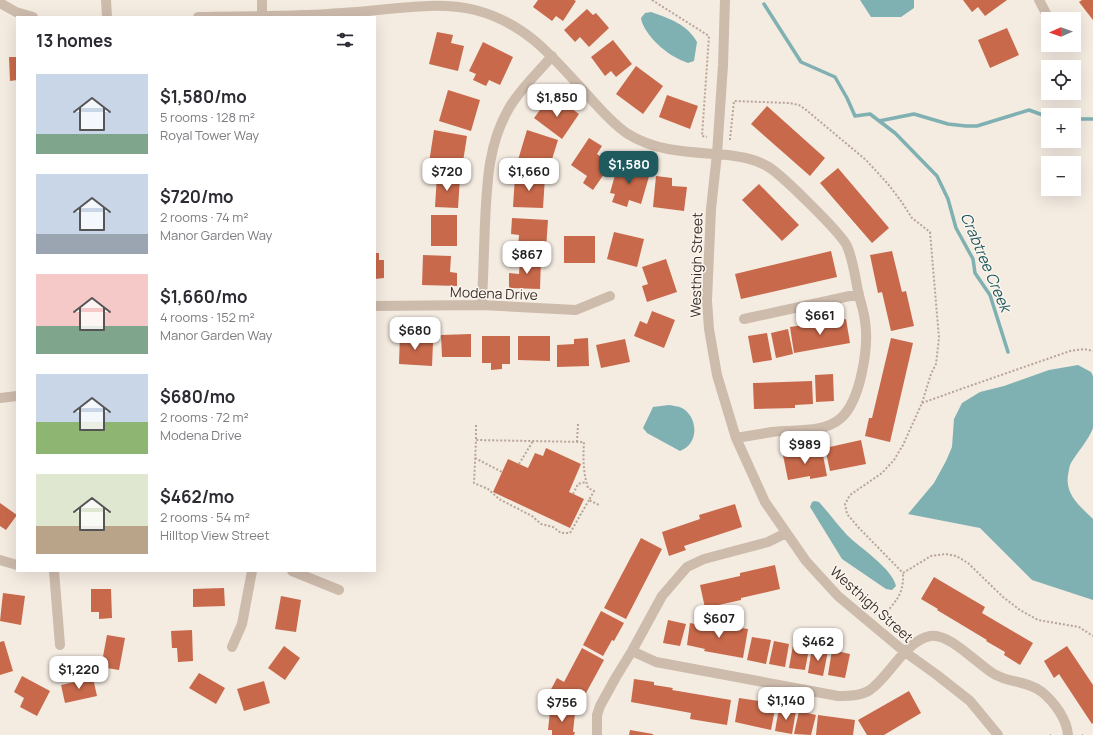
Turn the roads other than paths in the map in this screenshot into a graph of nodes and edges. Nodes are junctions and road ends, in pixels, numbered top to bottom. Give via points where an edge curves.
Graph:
1 (106, 0) edge
2 (262, 0) edge
3 (725, 0) edge
4 (1040, 0) edge
5 (0, 3) edge
6 (1046, 12) edge
7 (30, 16) edge
8 (107, 16) edge
9 (262, 16) edge
10 (552, 56) junction
11 (717, 154) junction
12 (859, 294) junction
13 (610, 296) dead end
14 (482, 305) junction
15 (376, 306) edge
16 (744, 319) dead end
17 (16, 396) edge
18 (0, 398) edge
19 (736, 438) junction
20 (786, 533) junction
21 (0, 560) edge
22 (16, 565) edge
23 (54, 572) edge
24 (252, 572) edge
25 (294, 572) edge
26 (339, 590) dead end
27 (60, 645) dead end
28 (232, 647) dead end
29 (632, 651) junction
30 (905, 652) junction
31 (597, 735) edge
32 (998, 735) edge
33 (1068, 735) edge

1 - 8 street
2 - 9 street
3 - 11 street, Westhigh Street
4 - 6 street
5 - 7 street
9 - 10 street via 344,13 433,5 454,6 474,9 509,23 523,31
10 - 11 street via 612,122 628,134 647,144
10 - 14 street via 507,110 495,138 486,199
11 - 12 street via 747,157 769,166 794,189 846,244
11 - 19 street, Westhigh Street via 711,209 707,300 716,375
12 - 16 street
12 - 19 street via 866,322 864,362 858,390 851,406 840,419 823,428
13 - 14 street, Modena Drive via 576,310
14 - 15 street, Modena Drive
17 - 18 street
19 - 20 street, Westhigh Street via 765,502
20 - 29 street via 768,542 704,559 688,567 662,596
20 - 30 street, Westhigh Street via 806,562 838,596
21 - 22 street
23 - 27 street
24 - 28 street via 242,624
25 - 26 street
29 - 30 street via 656,662 838,696 855,696 870,690
29 - 31 street via 600,706 597,715
30 - 32 street, Westhigh Street via 970,701
30 - 33 street via 919,640 931,635 945,638 994,675 1029,685 1040,691 1052,701 1061,715

